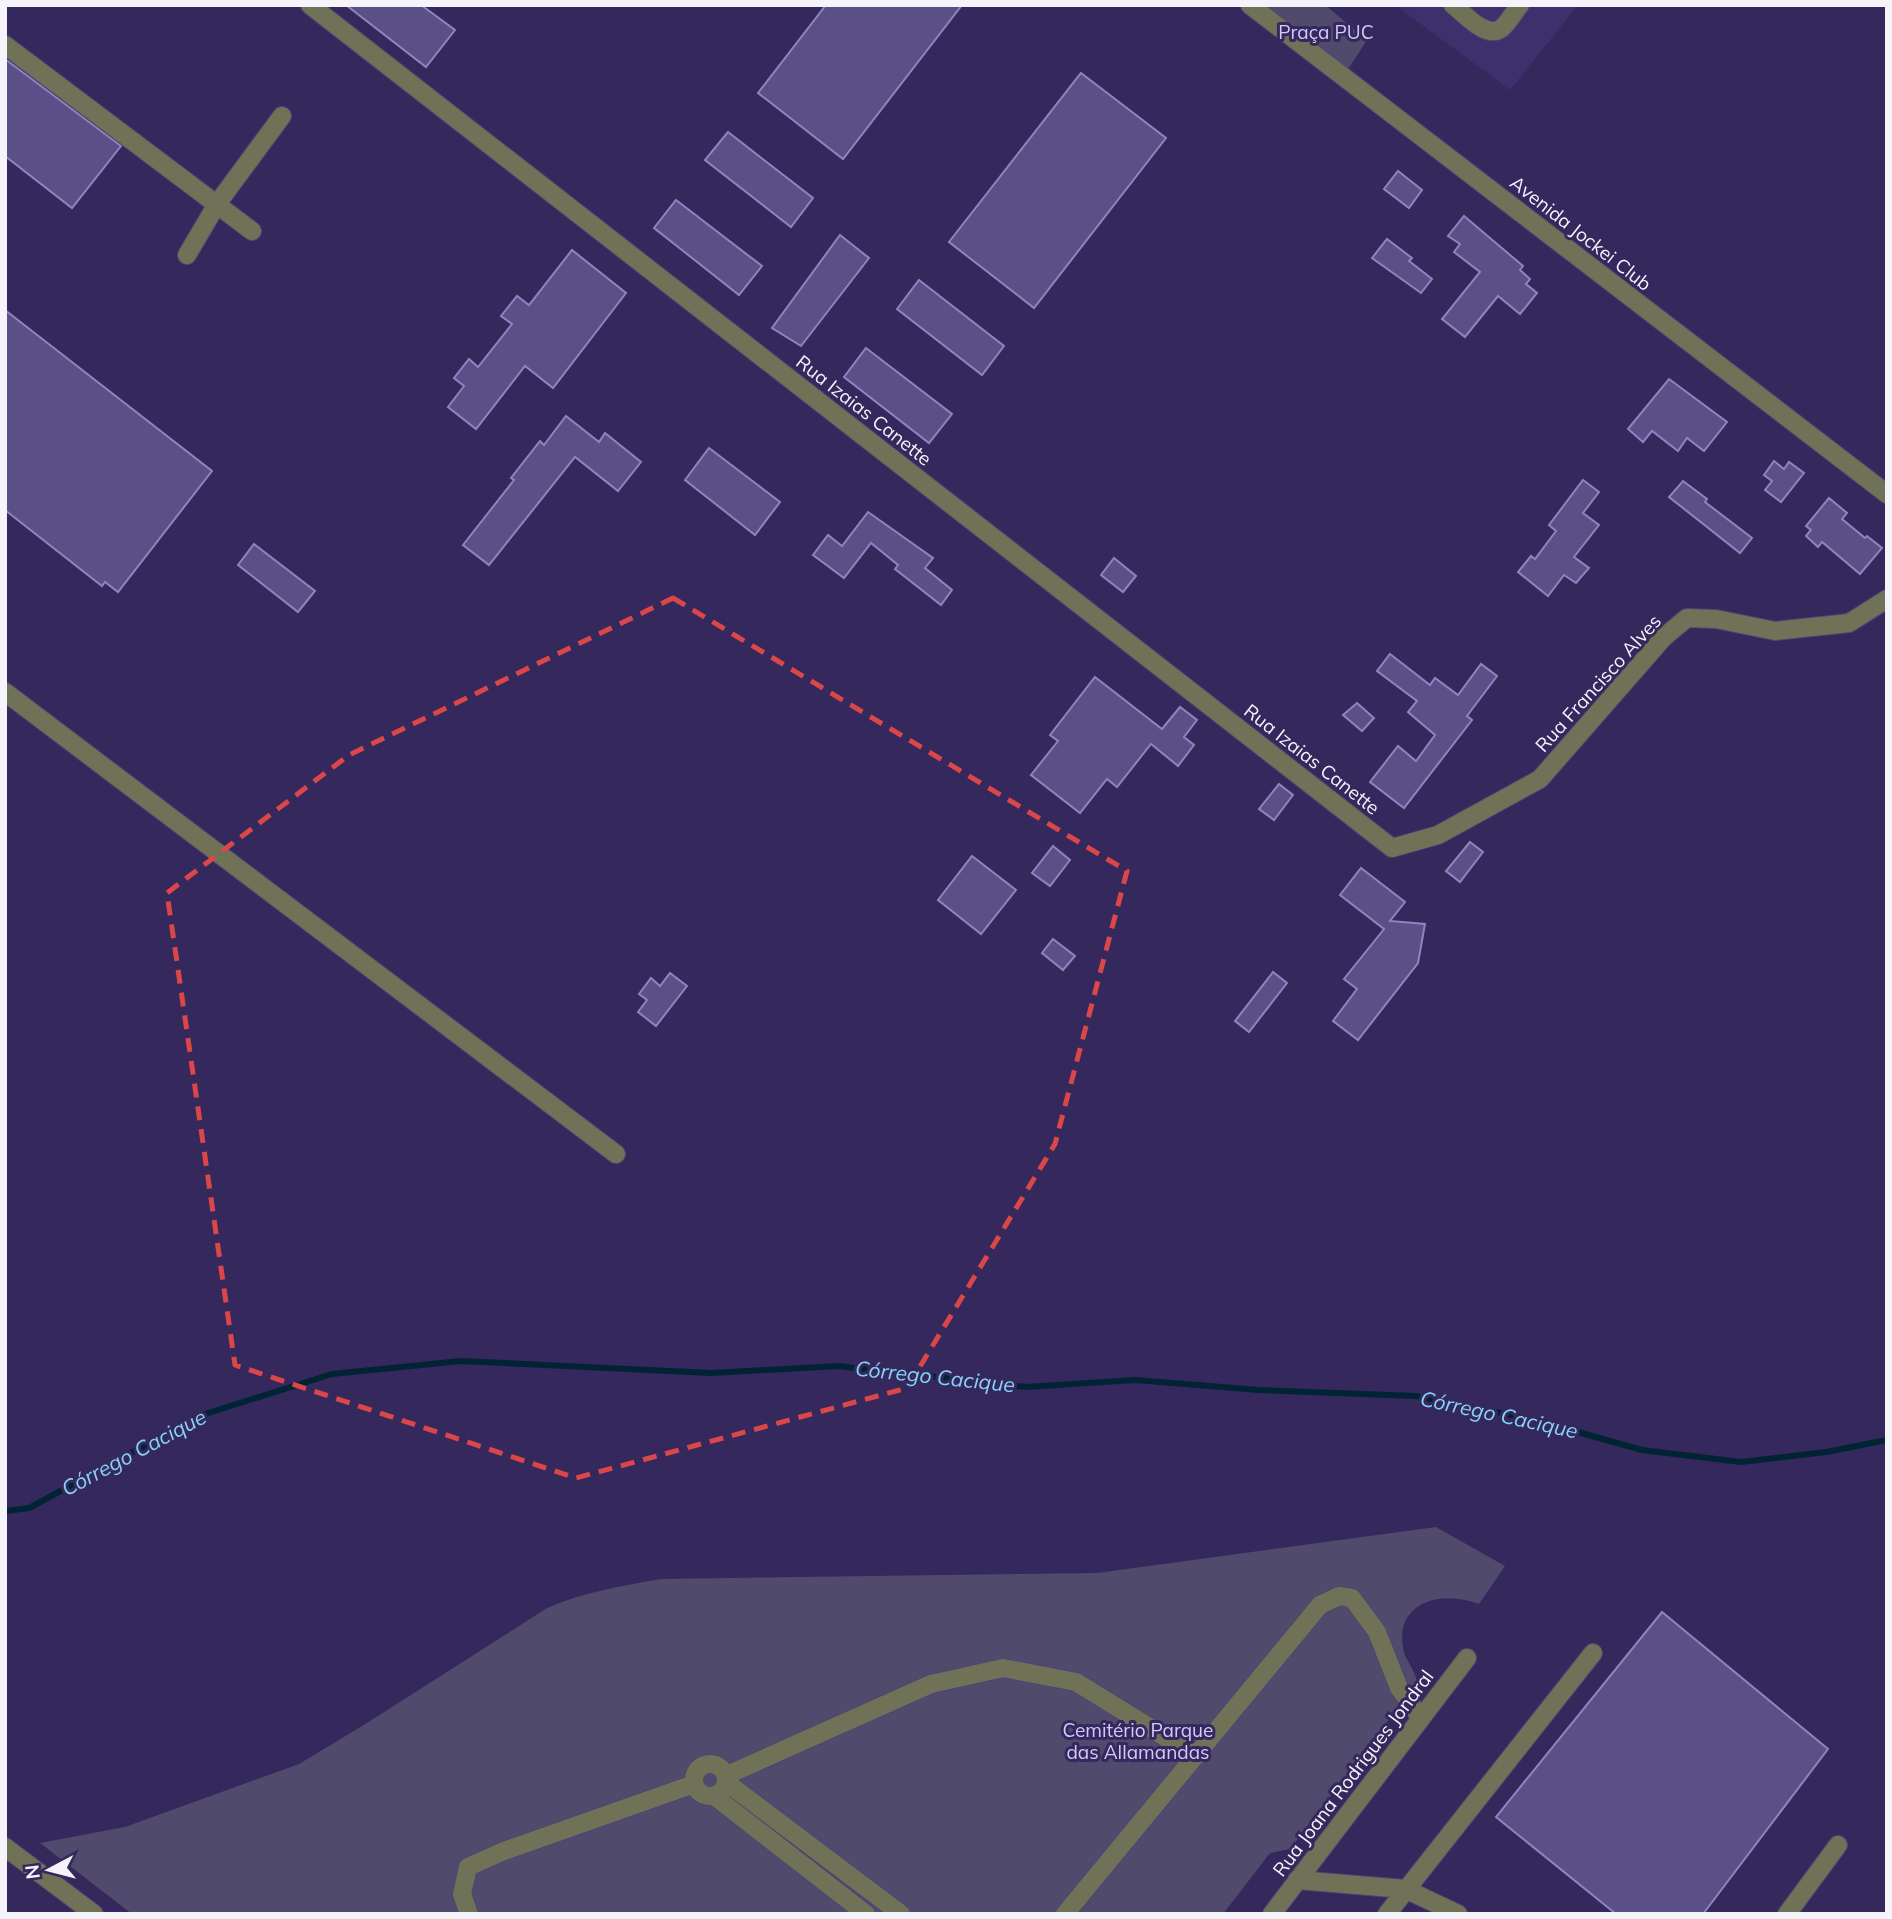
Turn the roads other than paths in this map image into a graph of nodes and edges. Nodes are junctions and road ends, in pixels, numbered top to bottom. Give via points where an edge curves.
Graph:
1 (310, 5) edge
2 (1250, 5) edge
3 (1453, 5) edge
4 (1520, 5) edge
5 (5, 45) edge
6 (282, 116) dead end
7 (217, 204) junction
8 (252, 231) dead end
9 (187, 255) dead end
10 (1887, 494) edge
11 (1887, 599) edge
12 (5, 692) edge
13 (1392, 848) joint
14 (616, 1154) dead end
15 (1593, 1653) dead end
16 (1467, 1658) dead end
17 (1421, 1718) junction
18 (1196, 1756) junction
19 (694, 1784) junction
20 (722, 1784) junction
21 (1838, 1845) dead end
22 (5, 1847) edge
23 (1297, 1880) junction
24 (1405, 1889) junction
25 (94, 1914) edge
26 (469, 1914) edge
27 (866, 1914) edge
28 (901, 1914) edge
29 (1065, 1914) edge
30 (1272, 1914) edge
31 (1387, 1914) edge
32 (1458, 1914) edge
33 (1787, 1914) edge

1 - 13 street, Rua Izaias Canette
2 - 10 street, Avenida Jockei Club
3 - 4 street via 1485,30 1494,31 1502,28
5 - 7 street
6 - 7 street
7 - 8 street
7 - 9 street
11 - 13 street, Rua Francisco Alves via 1849,623 1775,631 1687,618 1664,637 1540,779 1438,835
12 - 14 street
15 - 24 street
16 - 17 street, Rua Joana Rodrigues Jondral
17 - 18 street via 1399,1688 1377,1632 1352,1598 1339,1595 1320,1605
17 - 23 street, Rua Joana Rodrigues Jondral
18 - 20 street via 1076,1682 1003,1668 930,1684
18 - 29 street
19 - 20 street via 701,1794
19 - 20 street via 696,1771 705,1764 718,1765
19 - 26 street via 468,1867 461,1894
20 - 27 street
20 - 28 street
21 - 33 street
22 - 25 street
23 - 24 street
23 - 30 street, Rua Joana Rodrigues Jondral
24 - 31 street
24 - 32 street

